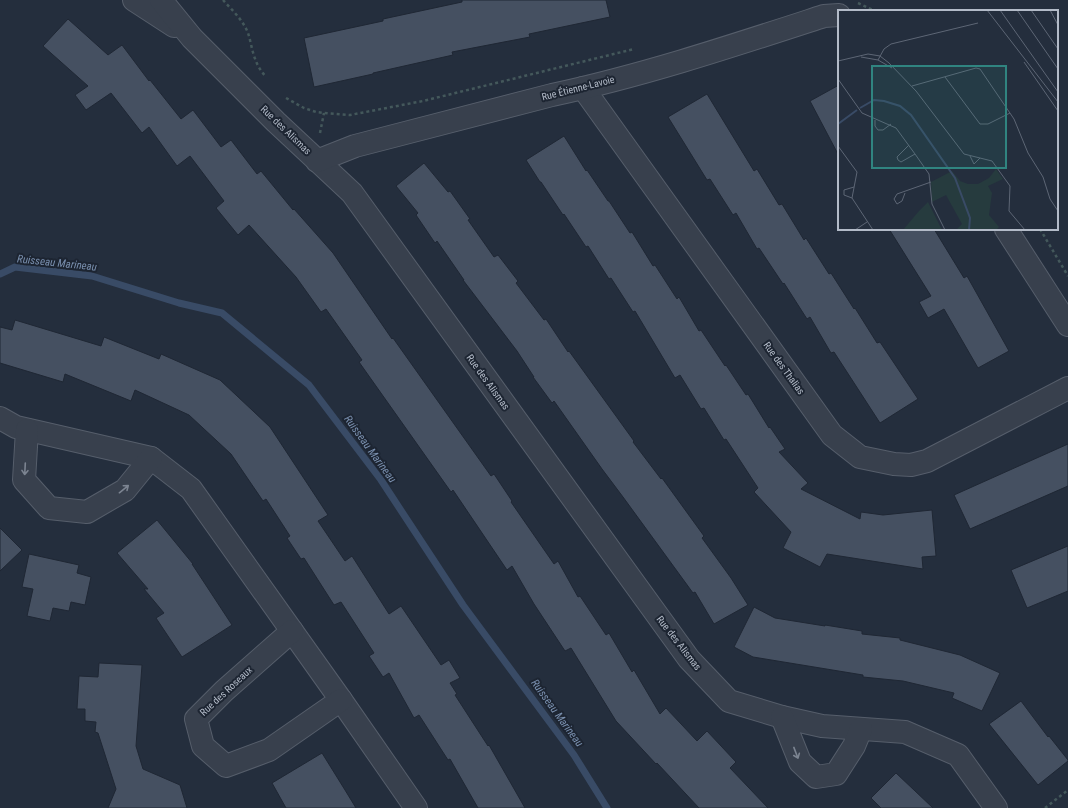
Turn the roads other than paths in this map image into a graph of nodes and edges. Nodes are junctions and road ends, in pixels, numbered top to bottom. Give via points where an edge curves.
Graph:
1 (134, 0) edge
2 (162, 0) edge
3 (838, 12) edge
4 (192, 38) junction
5 (583, 88) junction
6 (317, 161) junction
7 (1007, 230) edge
8 (1068, 325) edge
9 (1068, 388) edge
10 (0, 418) edge
11 (27, 430) junction
12 (151, 458) junction
13 (292, 631) junction
14 (342, 700) junction
15 (782, 717) junction
16 (861, 728) junction
17 (416, 808) edge
18 (996, 808) edge

1 - 4 street, Rue des Alismas
2 - 4 street, Rue des Alismas
3 - 5 street, Rue Étienne-Lavoie via 712,53
4 - 6 street, Rue des Alismas
5 - 6 street, Rue Étienne-Lavoie via 404,132 355,146
5 - 9 street, Rue des Thalias via 832,435 860,457 900,465 911,465 927,460
6 - 15 street, Rue des Alismas via 352,193 689,659 729,701
7 - 8 street
10 - 11 street
11 - 12 street
11 -> 12 street via 24,480 49,508 87,512 125,490
12 - 13 street via 191,489
13 - 14 street
13 - 14 street, Rue des Roseaux via 196,719 204,746 226,766 269,750
14 - 17 street
15 - 16 street, Rue des Alismas via 822,726
15 -> 16 street via 800,762 816,777 836,774 854,746
16 - 18 street, Rue des Alismas via 905,732 958,755

